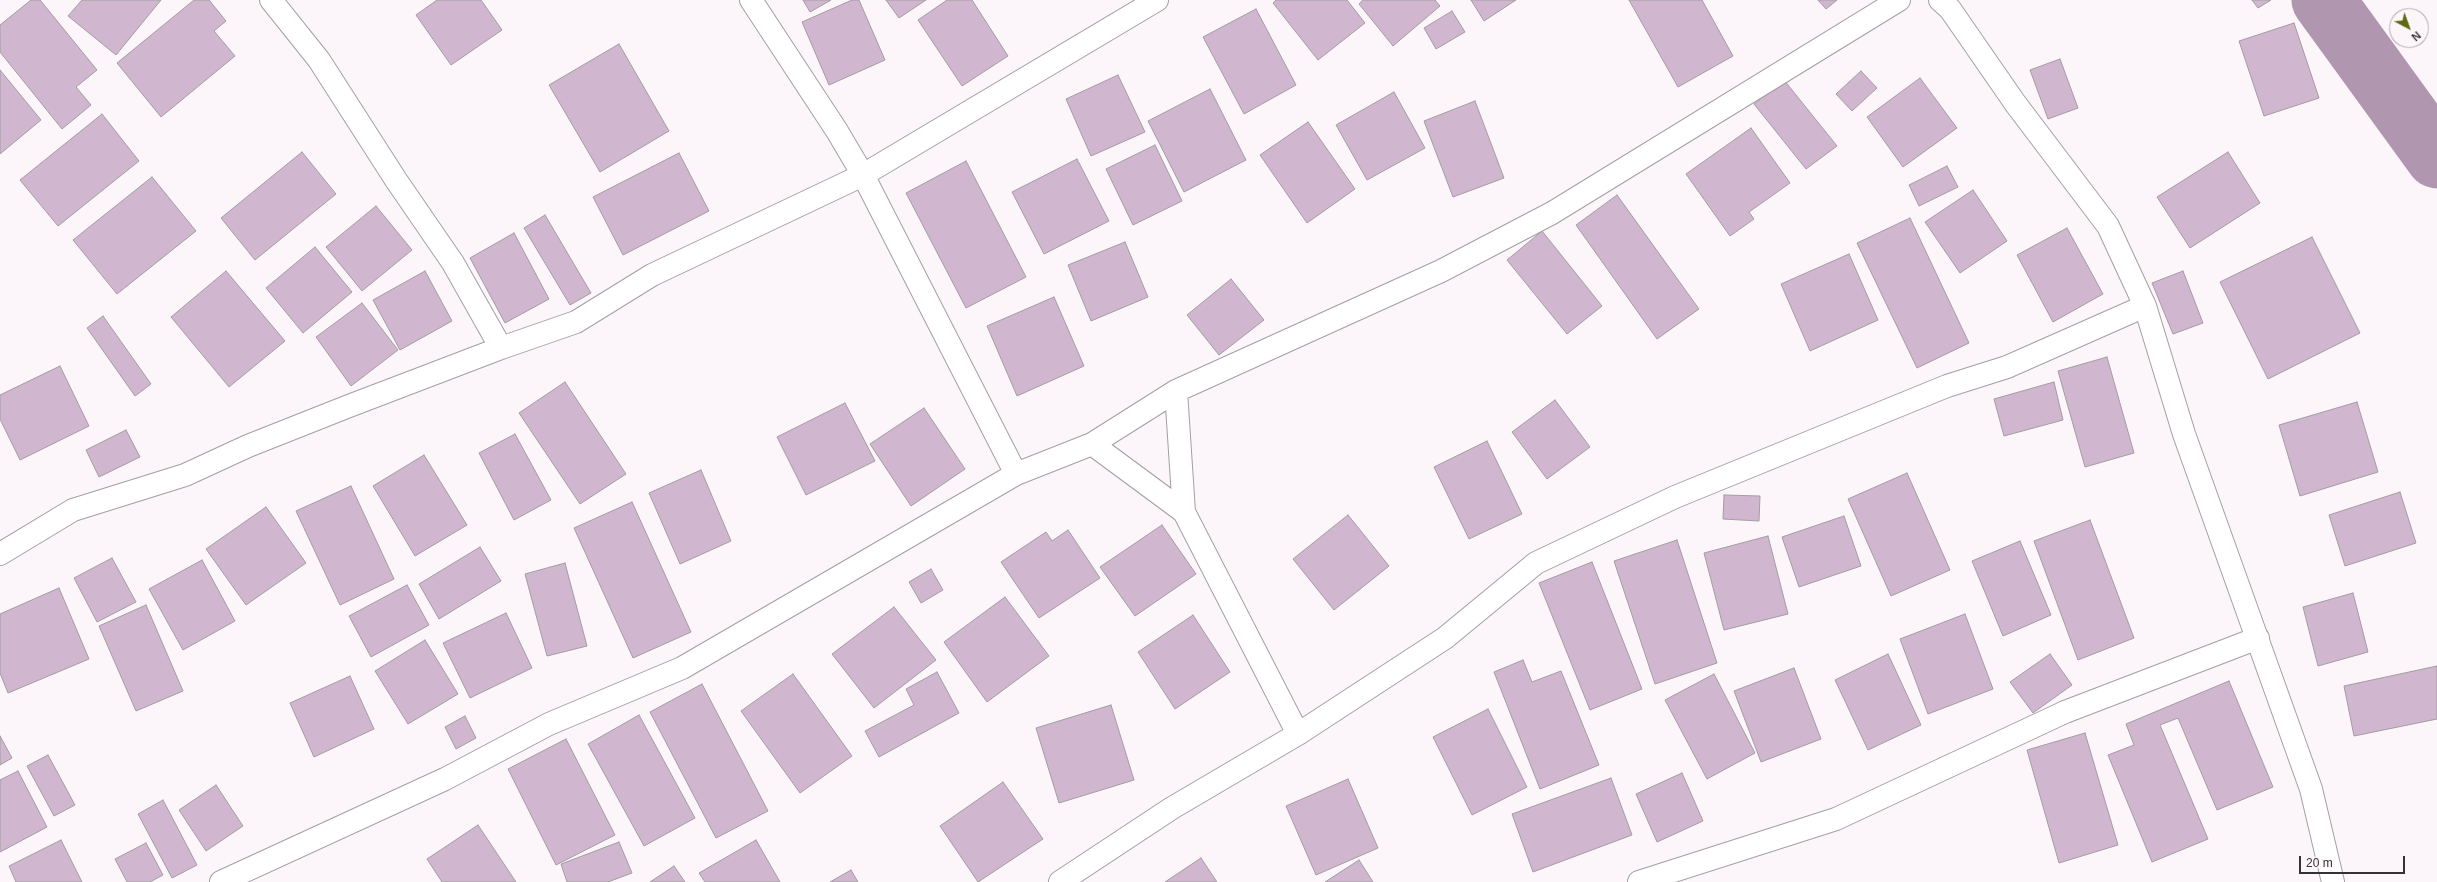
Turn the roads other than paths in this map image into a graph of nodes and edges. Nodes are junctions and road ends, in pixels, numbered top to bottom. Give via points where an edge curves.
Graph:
1 (271, 0) edge
2 (751, 0) edge
3 (1157, 0) edge
4 (1899, 0) edge
5 (1940, 0) edge
6 (862, 175) junction
7 (2145, 306) junction
8 (501, 348) junction
9 (1176, 391) junction
10 (1092, 444) junction
11 (1016, 474) junction
12 (1184, 512) junction
13 (0, 554) edge
14 (2258, 638) junction
15 (1298, 734) junction
16 (221, 882) edge
17 (1060, 882) edge
18 (1639, 882) edge
19 (2333, 882) edge

1 - 8 street via 319,60 453,263
2 - 6 street via 837,131
3 - 6 street
4 - 9 street via 1552,213 1441,270
5 - 7 street via 1950,9 2015,103 2108,226
6 - 8 street via 652,275 576,322
6 - 11 street
7 - 14 street via 2184,434
7 - 15 street via 2007,367 1947,386 1675,497 1536,563 1445,638
8 - 13 street via 248,446 185,475 73,510
9 - 10 street
9 - 12 street
10 - 11 street
10 - 12 street
11 - 16 street via 682,668 549,724 445,779
12 - 15 street
14 - 18 street via 2065,712 1836,819
14 - 19 street via 2311,789
15 - 17 street via 1172,808

